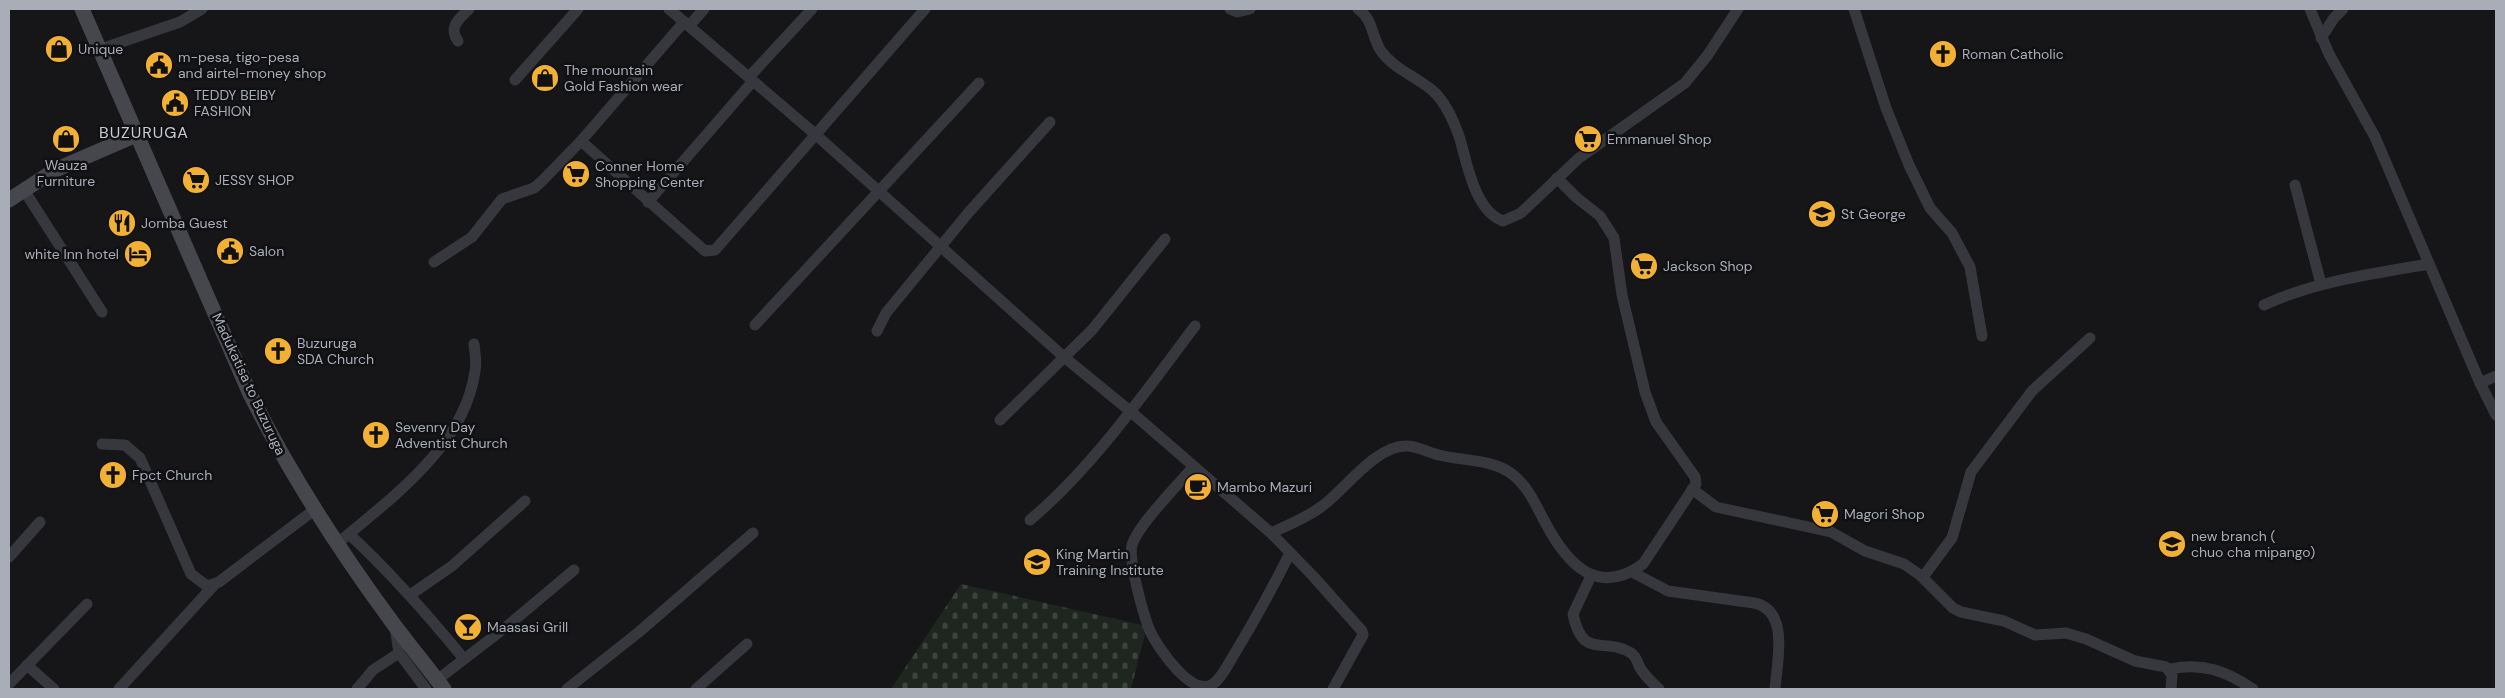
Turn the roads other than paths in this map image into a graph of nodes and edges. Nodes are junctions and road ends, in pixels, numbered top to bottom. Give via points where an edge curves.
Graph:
1 (82, 9) edge
2 (202, 9) edge
3 (469, 9) edge
4 (578, 9) edge
5 (669, 9) edge
6 (704, 9) edge
7 (812, 9) edge
8 (925, 9) edge
9 (1230, 9) edge
10 (1250, 9) edge
11 (1358, 9) edge
12 (1738, 9) edge
13 (1854, 9) edge
14 (2310, 9) edge
15 (2343, 9) edge
16 (686, 24) junction
17 (2321, 38) junction
18 (458, 41) dead end
19 (101, 49) junction
20 (751, 79) junction
21 (514, 80) dead end
22 (979, 83) dead end
23 (1050, 122) dead end
24 (815, 134) junction
25 (136, 135) junction
26 (581, 141) junction
27 (1557, 178) junction
28 (2295, 185) dead end
29 (24, 190) junction
30 (878, 191) junction
31 (9, 200) edge
32 (648, 202) junction
33 (1165, 239) dead end
34 (940, 246) junction
35 (434, 262) dead end
36 (2428, 264) junction
37 (2321, 284) junction
38 (2264, 305) dead end
39 (102, 312) dead end
40 (755, 324) dead end
41 (1195, 326) dead end
42 (877, 331) dead end
43 (1982, 336) dead end
44 (2090, 338) dead end
45 (474, 344) dead end
46 (1064, 357) junction
47 (2496, 376) edge
48 (2480, 383) junction
49 (1130, 411) junction
50 (2496, 415) edge
51 (1000, 420) dead end
52 (102, 444) dead end
53 (1193, 467) junction
54 (1692, 489) junction
55 (525, 500) dead end
56 (314, 510) junction
57 (1030, 520) dead end
58 (40, 522) dead end
59 (754, 533) dead end
60 (1271, 533) junction
61 (344, 539) junction
62 (1290, 553) junction
63 (9, 557) edge
64 (574, 570) dead end
65 (1632, 572) junction
66 (1591, 576) junction
67 (1923, 577) junction
68 (215, 584) junction
69 (410, 595) junction
70 (87, 604) dead end
71 (395, 626) junction
72 (747, 644) dead end
73 (399, 653) junction
74 (464, 659) junction
75 (27, 665) junction
76 (2170, 669) junction
77 (9, 684) edge
78 (436, 686) edge
79 (54, 689) edge
80 (119, 689) edge
81 (357, 689) edge
82 (567, 689) edge
83 (696, 689) edge
84 (1333, 689) edge
85 (1659, 689) edge
86 (1775, 689) edge
87 (2171, 689) edge
88 (2253, 689) edge

1 - 19 main road, Madukatisa to Buzuruga
2 - 19 street via 180,22
3 - 18 street via 455,24 454,35
4 - 21 street
5 - 16 street
6 - 16 street
7 - 20 street
8 - 24 street
9 - 10 street via 1237,12
11 - 27 street via 1371,21 1381,51 1402,72 1438,96 1456,128 1471,180 1494,217 1503,221 1521,213
12 - 27 street via 1685,83 1621,126
13 - 43 street via 1883,99 1909,165 1930,208 1952,232 1970,267
14 - 17 street
15 - 17 street
16 - 20 street
16 - 26 street
17 - 36 street via 2375,137
19 - 25 main road, Madukatisa to Buzuruga
20 - 24 street
20 - 32 street
22 - 30 street
23 - 34 street
24 - 30 street
24 - 32 street via 715,250 705,251
25 - 29 main road via 55,170
25 - 56 main road, Madukatisa to Buzuruga via 250,394 276,447
26 - 32 street
26 - 35 street via 541,182 502,200 472,237
27 - 54 street via 1600,216 1614,238 1622,296 1645,392 1656,422 1691,469 1696,484
28 - 37 street
29 - 31 main road
29 - 39 street
30 - 34 street
30 - 40 street
33 - 46 street via 1092,330
34 - 42 street via 886,313
34 - 46 street
36 - 37 street
36 - 48 street
37 - 38 street
41 - 49 street
44 - 67 street via 2032,391 1971,472 1952,538
45 - 61 street via 476,369 471,391 450,432 426,466
46 - 49 street
46 - 51 street
47 - 48 street
48 - 50 street
49 - 53 street
49 - 57 street
52 - 68 street via 125,446 140,458 192,574 207,586
53 - 60 street
53 - 62 street via 1144,526 1132,543 1131,553 1140,599 1152,633 1162,651 1188,681 1204,687 1213,684 1222,673 1259,614
54 - 65 street via 1650,555
54 - 67 street via 1710,504 1724,510 1832,532 1866,550 1904,564
55 - 69 street via 452,566
56 - 61 main road, Madukatisa to Buzuruga
56 - 68 street
58 - 63 street
59 - 82 street
60 - 62 street
60 - 66 street via 1298,522 1321,507 1385,452 1406,446 1485,463 1513,475 1528,490 1556,540
61 - 69 street
61 - 71 main road, Madukatisa to Buzuruga
62 - 84 street via 1362,631 1362,638
64 - 74 street
65 - 66 street via 1614,579
65 - 86 street via 1668,591 1754,603 1772,611 1778,629
66 - 85 street via 1573,614 1578,631 1586,642 1593,645 1630,653 1645,678
67 - 76 street via 1961,612 2004,621 2035,635 2066,633 2135,661
68 - 80 street
69 - 74 street
70 - 75 street
71 - 73 street
71 - 78 main road, Madukatisa to Buzuruga
72 - 83 street
73 - 78 street
73 - 81 street via 373,670
74 - 78 street
75 - 77 street
75 - 79 street
76 - 87 street
76 - 88 street via 2185,666 2214,669

